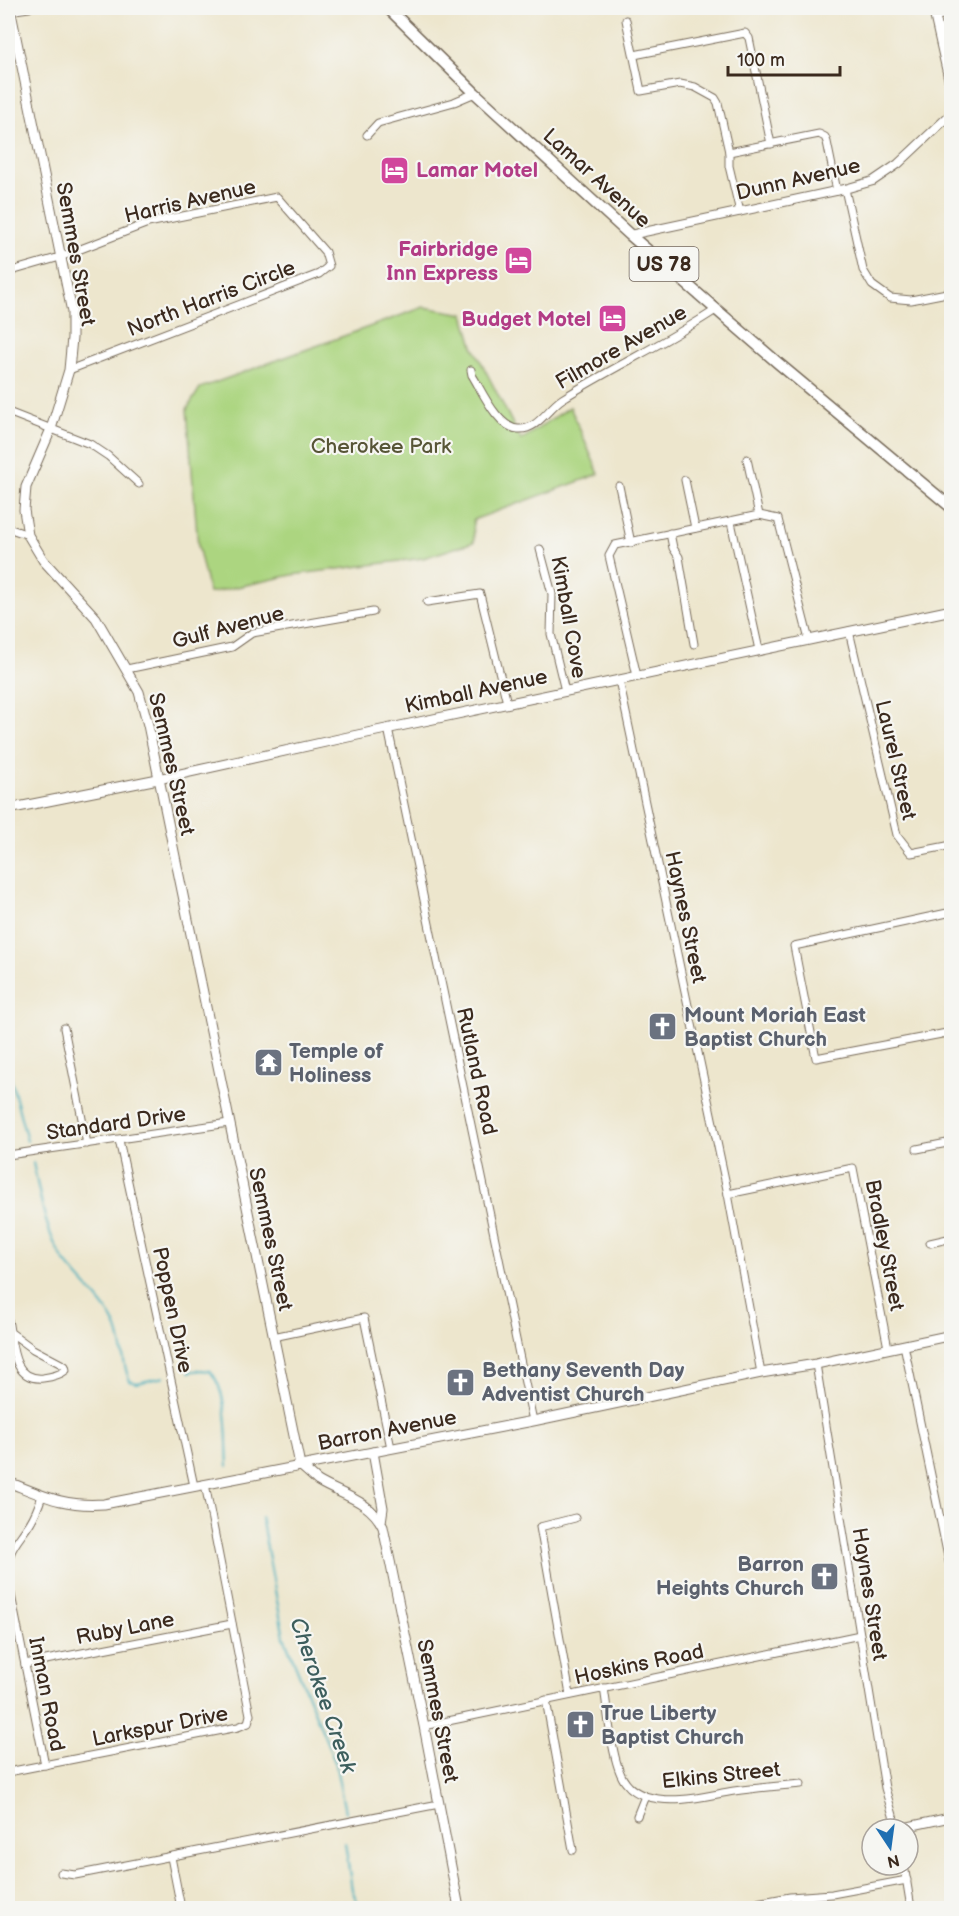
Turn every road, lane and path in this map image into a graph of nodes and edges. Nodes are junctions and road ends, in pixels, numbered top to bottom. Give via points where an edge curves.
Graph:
1 (29, 8) edge
2 (388, 8) edge
3 (9, 10) edge
4 (934, 12) edge
5 (951, 14) edge
6 (626, 20) dead end
7 (634, 55) junction
8 (951, 92) edge
9 (476, 93) junction
10 (951, 113) edge
11 (367, 135) dead end
12 (771, 144) junction
13 (729, 153) junction
14 (841, 190) junction
15 (740, 212) junction
16 (630, 235) junction
17 (60, 257) junction
18 (329, 266) joint
19 (8, 272) edge
20 (951, 292) edge
21 (717, 309) junction
22 (69, 370) junction
23 (471, 370) dead end
24 (8, 412) edge
25 (51, 429) junction
26 (747, 459) dead end
27 (685, 480) dead end
28 (139, 484) dead end
29 (620, 486) dead end
30 (951, 508) edge
31 (759, 515) junction
32 (731, 522) junction
33 (8, 528) edge
34 (695, 528) junction
35 (670, 534) junction
36 (28, 535) junction
37 (631, 543) junction
38 (540, 549) dead end
39 (428, 602) dead end
40 (951, 610) edge
41 (373, 612) dead end
42 (849, 631) junction
43 (809, 640) junction
44 (694, 644) dead end
45 (759, 650) junction
46 (127, 669) junction
47 (637, 676) junction
48 (619, 680) junction
49 (565, 691) junction
50 (507, 703) junction
51 (388, 728) junction
52 (158, 779) junction
53 (8, 809) edge
54 (951, 845) edge
55 (951, 912) edge
56 (64, 1028) dead end
57 (951, 1032) edge
58 (229, 1123) junction
59 (119, 1140) junction
60 (951, 1142) edge
61 (87, 1144) junction
62 (918, 1149) dead end
63 (8, 1155) edge
64 (728, 1194) junction
65 (951, 1238) edge
66 (930, 1243) dead end
67 (8, 1320) edge
68 (10, 1332) junction
69 (951, 1335) edge
70 (273, 1337) junction
71 (904, 1345) junction
72 (888, 1348) junction
73 (816, 1364) junction
74 (761, 1373) junction
75 (532, 1421) junction
76 (391, 1448) junction
77 (373, 1452) junction
78 (300, 1465) junction
79 (8, 1482) edge
80 (205, 1484) junction
81 (194, 1486) junction
82 (42, 1496) junction
83 (575, 1518) dead end
84 (381, 1522) junction
85 (951, 1576) edge
86 (8, 1580) edge
87 (232, 1624) junction
88 (860, 1635) junction
89 (25, 1664) junction
90 (604, 1688) junction
91 (570, 1695) junction
92 (546, 1700) junction
93 (424, 1726) junction
94 (45, 1765) junction
95 (8, 1772) edge
96 (801, 1784) dead end
97 (645, 1796) junction
98 (439, 1804) junction
99 (637, 1815) dead end
100 (893, 1817) edge
101 (951, 1817) edge
102 (920, 1824) edge
103 (573, 1850) dead end
104 (171, 1857) junction
105 (61, 1873) dead end
106 (906, 1877) edge
107 (907, 1880) junction
108 (181, 1908) edge
109 (459, 1908) edge
110 (728, 1908) edge
111 (911, 1908) edge

1 - 3 street
2 - 9 main road, Lamar Avenue / US 78
3 - 17 main road, Semmes Street
4 - 5 street
4 - 8 main road
6 - 7 street
7 - 12 street via 741,32 748,35
7 - 13 street via 641,91 680,84 711,94 718,103
9 - 11 street via 378,123
9 - 16 main road, Lamar Avenue / US 78
10 - 14 street, Dunn Avenue via 898,164 873,181
12 - 13 street
12 - 14 street via 822,135
13 - 15 street
14 - 15 street, Dunn Avenue
14 - 20 street via 863,270 872,285 890,298 911,300
15 - 16 street, Dunn Avenue
16 - 21 main road, Lamar Avenue / US 78
17 - 18 street, Harris Avenue via 148,223 278,197 325,252
17 - 19 street, Harris Avenue
17 - 22 main road, Semmes Street via 72,312
18 - 22 street, North Harris Circle via 319,274
21 - 23 street, Filmore Avenue via 560,400 526,429 510,428 503,422
21 - 30 main road, Lamar Avenue / US 78
22 - 25 main road, Semmes Street
24 - 25 street
25 - 28 street via 90,444
25 - 36 main road, Semmes Street via 26,487
26 - 31 street
27 - 34 street
29 - 37 street
31 - 32 street
31 - 43 street via 778,519
32 - 34 street
32 - 45 street
33 - 36 street
34 - 35 street
35 - 37 street
35 - 44 street via 679,557
36 - 46 main road, Semmes Street via 43,560 96,618
37 - 47 street via 615,545 609,556
38 - 49 street, Kimball Cove via 552,594 551,634
39 - 50 street via 480,594
40 - 42 main road, Kimball Avenue
41 - 46 street, Gulf Avenue via 252,633 232,647
42 - 43 main road, Kimball Avenue
42 - 54 street, Laurel Street via 897,835 911,853
43 - 45 main road, Kimball Avenue
45 - 47 main road, Kimball Avenue
46 - 52 main road, Semmes Street via 139,692
47 - 48 main road, Kimball Avenue
48 - 49 main road, Kimball Avenue
48 - 64 street, Haynes Street
49 - 50 main road, Kimball Avenue
50 - 51 main road, Kimball Avenue
51 - 52 main road, Kimball Avenue
51 - 75 street, Rutland Road
52 - 53 main road, Kimball Avenue
52 - 58 main road, Semmes Street
55 - 57 street via 794,946 816,1058
56 - 61 street
58 - 59 street, Standard Drive
58 - 70 main road, Semmes Street
59 - 61 street, Standard Drive
59 - 81 street, Poppen Drive
60 - 62 street
61 - 63 street, Standard Drive
64 - 72 street, Bradley Street via 853,1168
64 - 74 street, Haynes Street
65 - 66 street
67 - 68 street
68 - 68 street via 65,1366 66,1370 43,1378 24,1373 15,1359
69 - 71 main road, Barron Avenue
70 - 76 street via 364,1318
70 - 78 main road, Semmes Street
71 - 72 main road, Barron Avenue
71 - 85 street
72 - 73 main road, Barron Avenue
73 - 74 main road, Barron Avenue
73 - 88 street, Haynes Street
74 - 75 main road, Barron Avenue
75 - 76 main road, Barron Avenue
76 - 77 main road, Barron Avenue
77 - 78 main road, Barron Avenue
77 - 84 main road, Semmes Street
78 - 80 main road, Barron Avenue
78 - 84 main road via 317,1480 362,1503
79 - 82 main road, Barron Avenue
80 - 81 main road, Barron Avenue
80 - 87 street
81 - 82 main road, Barron Avenue via 97,1505 72,1504
82 - 86 street, Inman Road via 30,1524 11,1549
83 - 91 street via 540,1527
84 - 93 main road, Semmes Street
86 - 89 street, Inman Road
87 - 89 street, Ruby Lane
87 - 94 street, Larkspur Drive via 250,1725
88 - 90 street, Hoskins Road
88 - 100 street, Haynes Street via 885,1788
89 - 94 street, Inman Road
90 - 91 street, Hoskins Road
90 - 97 street, Elkins Street via 618,1769 632,1790
91 - 92 street, Hoskins Road
92 - 93 street, Hoskins Road
92 - 103 street
93 - 98 main road, Semmes Street
94 - 95 street, Larkspur Drive
96 - 97 street, Elkins Street via 682,1800
97 - 99 street, Elkins Street
98 - 104 street
98 - 109 main road, Semmes Street
101 - 102 street
104 - 105 street via 75,1875
104 - 108 street
106 - 107 street
107 - 110 street
107 - 111 street

